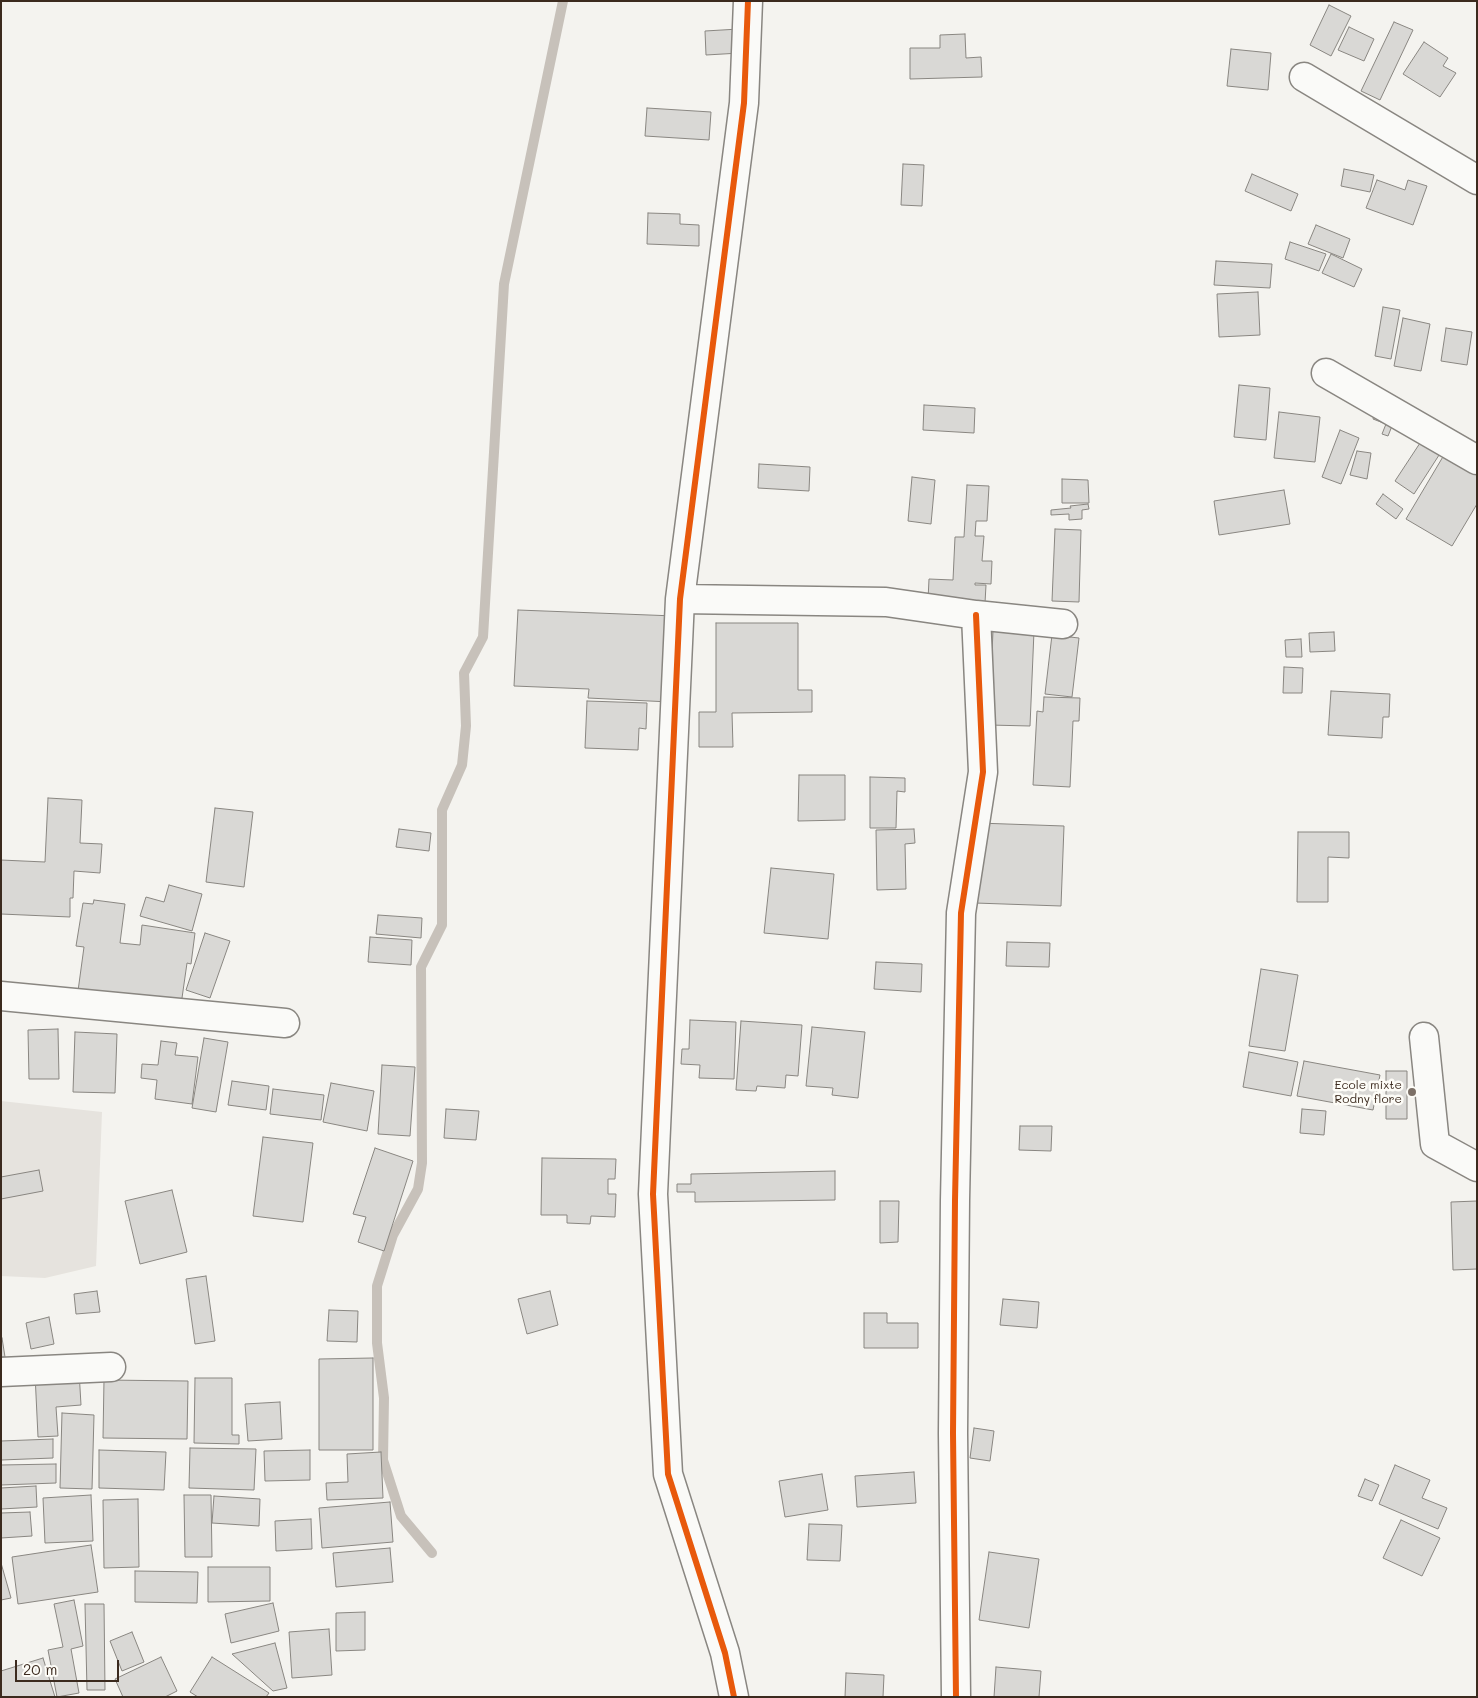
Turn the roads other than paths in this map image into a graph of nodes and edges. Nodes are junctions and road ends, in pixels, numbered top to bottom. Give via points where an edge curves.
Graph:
1 (748, 1) edge
2 (1304, 76) dead end
3 (1477, 180) edge
4 (1326, 374) dead end
5 (1477, 460) edge
6 (680, 599) junction
7 (976, 615) junction
8 (1063, 624) dead end
9 (1, 996) edge
10 (286, 1023) dead end
11 (1424, 1037) dead end
12 (1477, 1167) edge
13 (111, 1367) dead end
14 (1, 1372) edge
15 (734, 1697) edge
16 (956, 1697) edge

1 - 6 street via 744,103
2 - 3 street
4 - 5 street
6 - 7 street via 886,602
6 - 15 street via 654,1194 668,1474 725,1653
7 - 8 street
7 - 16 street via 983,772 961,913 954,1200
9 - 10 street
11 - 12 street via 1435,1144
13 - 14 street

